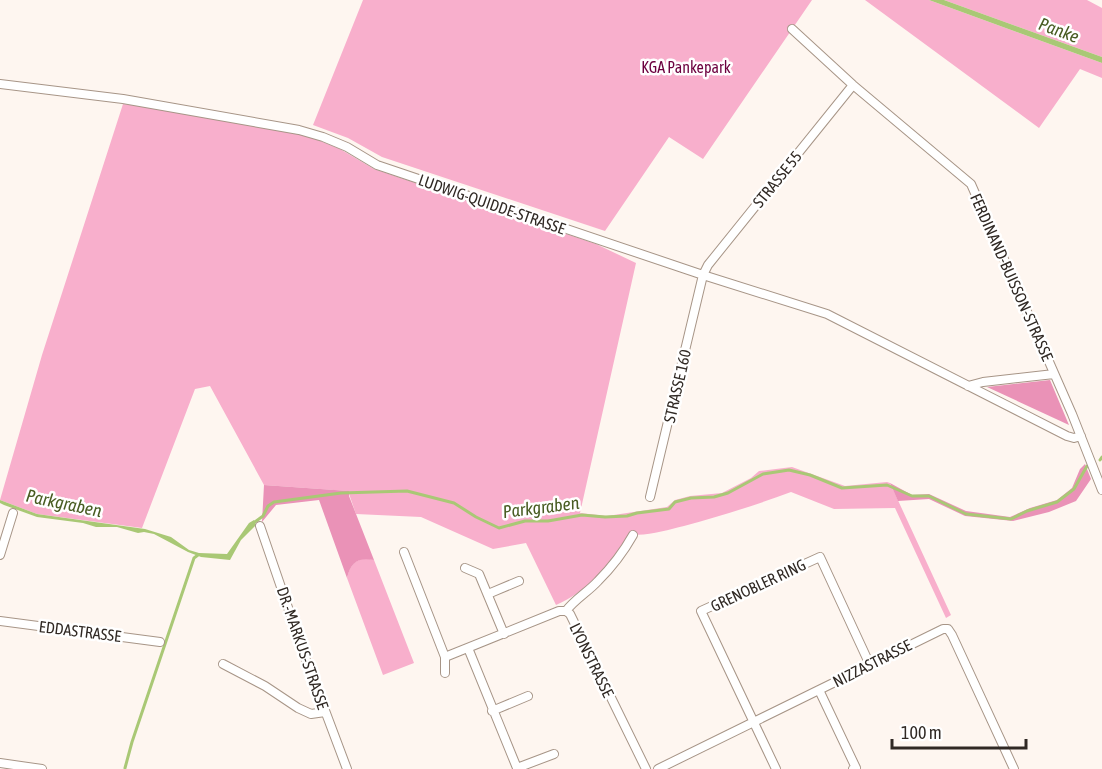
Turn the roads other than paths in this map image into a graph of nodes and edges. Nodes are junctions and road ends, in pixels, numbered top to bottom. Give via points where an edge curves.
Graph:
1 (792, 29) dead end
2 (0, 84) edge
3 (853, 85) junction
4 (703, 275) junction
5 (1054, 375) junction
6 (968, 386) junction
7 (1081, 436) junction
8 (1102, 490) edge
9 (650, 497) dead end
10 (13, 513) dead end
11 (260, 526) dead end
12 (633, 535) dead end
13 (404, 552) dead end
14 (0, 555) edge
15 (465, 568) dead end
16 (519, 581) dead end
17 (488, 594) junction
18 (566, 611) junction
19 (0, 621) edge
20 (504, 634) junction
21 (160, 642) dead end
22 (468, 648) junction
23 (446, 657) junction
24 (223, 664) dead end
25 (870, 665) junction
26 (445, 673) dead end
27 (819, 690) junction
28 (528, 696) dead end
29 (492, 711) junction
30 (325, 712) junction
31 (755, 723) junction
32 (554, 754) dead end
33 (0, 763) edge
34 (42, 769) edge
35 (347, 769) edge
36 (646, 769) edge
37 (658, 769) edge
38 (777, 769) edge
39 (853, 769) edge
40 (1014, 769) edge

1 - 3 street, FERDINAND-BUISSON-STRASSE
2 - 4 street, LUDWIG-QUIDDE-STRASSE via 123,99 299,130 346,147 377,165
3 - 4 street, STRASSE 55
3 - 5 street, FERDINAND-BUISSON-STRASSE via 971,184
4 - 6 street, LUDWIG-QUIDDE-STRASSE via 833,316
4 - 9 street, STRASSE 160
5 - 6 street
5 - 7 street, FERDINAND-BUISSON-STRASSE
6 - 7 street, LUDWIG-QUIDDE-STRASSE via 1067,436
7 - 8 street, FERDINAND-BUISSON-STRASSE
10 - 14 street
11 - 30 street, DR.-MARKUS-STRASSE
12 - 18 street, LYONSTRASSE via 598,581
13 - 23 street
15 - 17 street via 479,574
16 - 17 street
17 - 20 street
18 - 20 street
18 - 36 street, LYONSTRASSE
19 - 21 street, EDDASTRASSE
20 - 22 street
22 - 23 street
22 - 29 street
23 - 26 street
24 - 30 street via 298,708 311,714
25 - 27 street, NIZZASTRASSE
25 - 31 street, GRENOBLER RING via 820,557 701,611
25 - 40 street, NIZZASTRASSE via 925,636 948,629
27 - 31 street, NIZZASTRASSE
27 - 39 street via 856,768
28 - 29 street
29 - 32 street via 517,768
30 - 35 street, DR.-MARKUS-STRASSE
31 - 37 street, NIZZASTRASSE
31 - 38 street
33 - 34 street

